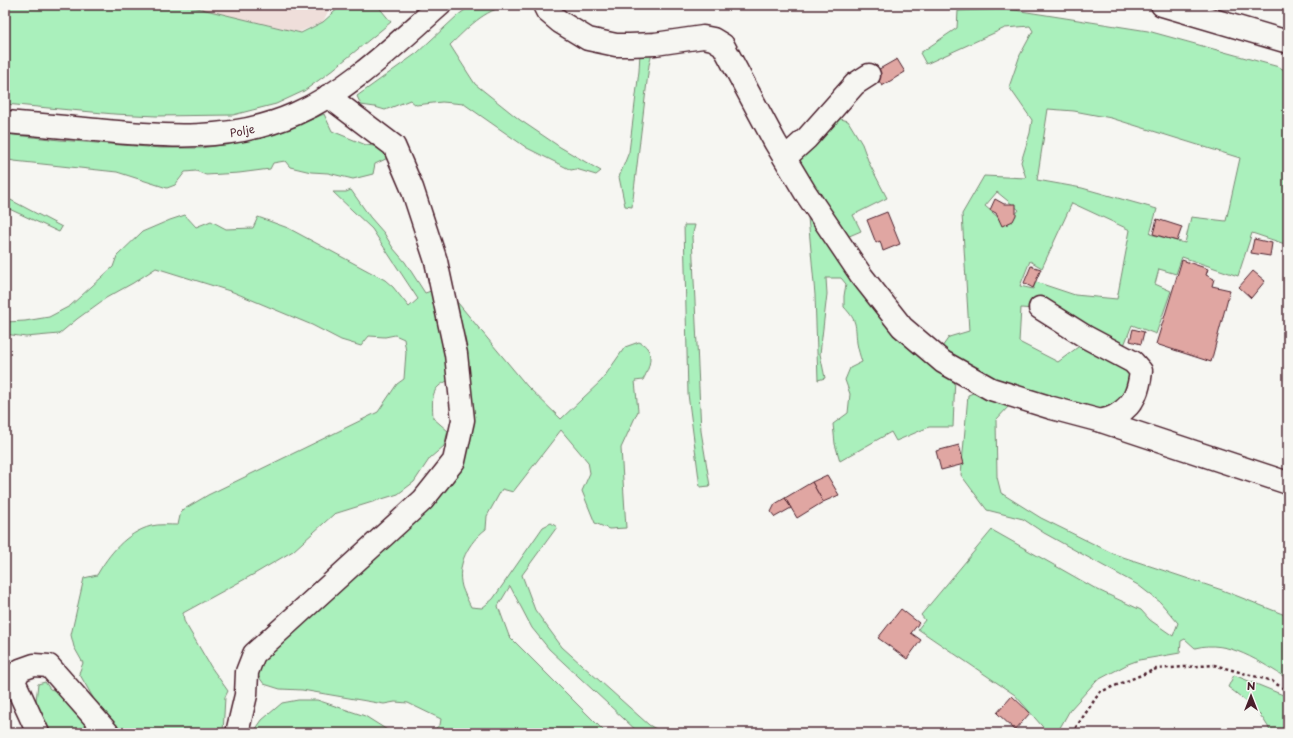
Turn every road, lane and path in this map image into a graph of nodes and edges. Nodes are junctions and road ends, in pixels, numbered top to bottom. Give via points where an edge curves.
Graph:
1 (440, 5) edge
2 (544, 5) edge
3 (1162, 5) edge
4 (1288, 42) edge
5 (869, 75) dead end
6 (328, 96) junction
7 (5, 122) edge
8 (786, 158) junction
9 (1040, 308) dead end
10 (1101, 421) junction
11 (1288, 483) edge
12 (1288, 692) edge
13 (38, 733) edge
14 (108, 733) edge
15 (237, 733) edge
16 (1072, 733) edge

1 - 6 street, Polje via 373,64
2 - 8 street via 560,22 588,39 630,45 703,37 723,45
3 - 4 street
5 - 8 street via 854,84
6 - 7 street, Polje via 295,114 257,127 224,134 136,134
6 - 15 street via 394,146 412,188 436,260 456,354 463,420 454,461 423,500 254,654 247,672 246,695
8 - 10 street via 805,192 861,275 902,327 943,362 991,389
9 - 10 street via 1133,362 1141,371 1139,388 1131,403 1118,414
10 - 11 street
12 - 16 path via 1272,681 1214,665 1156,669 1100,692
13 - 14 street via 14,681 20,670 34,665 49,666

